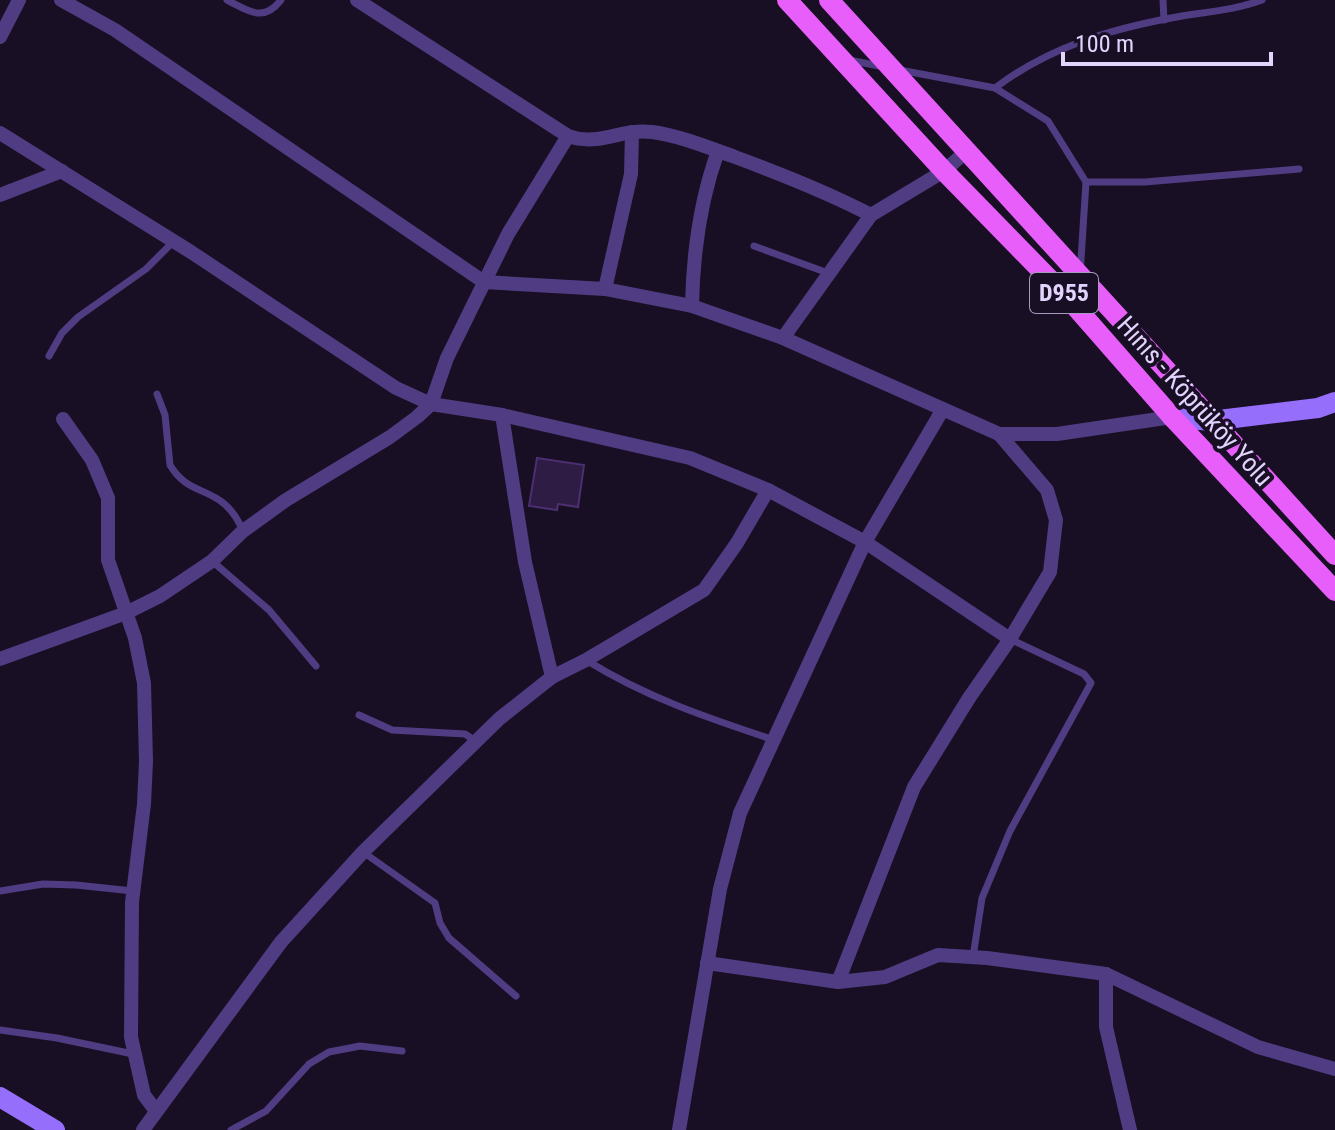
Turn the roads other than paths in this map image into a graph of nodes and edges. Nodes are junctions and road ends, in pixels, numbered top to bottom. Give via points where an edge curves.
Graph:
1 (19, 0) edge
2 (61, 0) edge
3 (227, 0) edge
4 (281, 0) edge
5 (357, 0) edge
6 (787, 0) edge
7 (829, 0) edge
8 (1163, 0) edge
9 (1262, 0) edge
10 (1164, 20) junction
11 (0, 37) edge
12 (839, 57) junction
13 (893, 69) junction
14 (995, 88) junction
15 (632, 132) junction
16 (0, 133) edge
17 (568, 136) junction
18 (968, 150) junction
19 (718, 151) junction
20 (1299, 169) dead end
21 (62, 171) junction
22 (944, 171) junction
23 (1086, 182) junction
24 (0, 195) edge
25 (871, 215) junction
26 (174, 241) junction
27 (754, 246) dead end
28 (828, 273) junction
29 (1080, 275) junction
30 (484, 282) junction
31 (605, 289) junction
32 (1066, 296) junction
33 (692, 306) junction
34 (783, 338) junction
35 (49, 356) dead end
36 (157, 394) dead end
37 (1335, 402) edge
38 (431, 404) junction
39 (943, 409) junction
40 (502, 415) junction
41 (1172, 417) junction
42 (63, 419) dead end
43 (1210, 421) junction
44 (999, 434) junction
45 (768, 490) junction
46 (243, 531) junction
47 (865, 542) junction
48 (1335, 555) edge
49 (212, 561) junction
50 (1335, 591) edge
51 (126, 613) junction
52 (1010, 639) junction
53 (0, 659) edge
54 (586, 660) junction
55 (316, 666) dead end
56 (552, 677) junction
57 (359, 715) dead end
58 (774, 740) junction
59 (477, 742) junction
60 (363, 852) junction
61 (0, 891) edge
62 (133, 891) junction
63 (973, 957) junction
64 (707, 963) junction
65 (1106, 974) junction
66 (838, 982) junction
67 (516, 996) dead end
68 (0, 1030) edge
69 (402, 1051) dead end
70 (133, 1054) junction
71 (1335, 1069) edge
72 (0, 1097) edge
73 (156, 1111) junction
74 (55, 1130) edge
75 (143, 1130) edge
76 (231, 1130) edge
77 (679, 1130) edge
78 (1130, 1130) edge

1 - 11 street
2 - 30 street via 115,30
3 - 4 lane via 263,13
5 - 17 street
6 - 12 main road, Hınıs - Köprüköy Yolu / D955
7 - 13 main road, Hınıs - Köprüköy Yolu / D955
8 - 10 lane
9 - 10 lane
10 - 14 lane via 1069,45
12 - 13 lane
12 - 22 main road, Hınıs - Köprüköy Yolu / D955
13 - 14 lane
13 - 18 main road, Hınıs - Köprüköy Yolu / D955
14 - 23 lane via 1048,121
15 - 17 street via 600,141
15 - 19 street via 678,137
15 - 31 street via 631,174
16 - 21 street
17 - 30 street
18 - 22 street
18 - 29 main road, Hınıs - Köprüköy Yolu / D955
19 - 25 street
19 - 33 street via 701,212
20 - 23 lane
21 - 24 street
21 - 26 street
22 - 25 street
22 - 32 main road, Hınıs - Köprüköy Yolu / D955
23 - 29 lane
25 - 28 street
26 - 35 lane via 146,269 78,317
26 - 38 street via 396,388
27 - 28 lane
28 - 34 street
29 - 32 lane
29 - 43 main road, Hınıs - Köprüköy Yolu / D955
30 - 31 street
30 - 38 street
31 - 33 street
32 - 41 main road, Hınıs - Köprüköy Yolu / D955
33 - 34 street
34 - 39 street
36 - 46 lane via 165,415 170,465 185,482 223,500
37 - 43 street
38 - 40 street
38 - 46 street via 390,437
39 - 44 street
39 - 47 street
40 - 45 street via 690,458
40 - 56 street via 525,562
41 - 43 street
41 - 44 street via 1057,434
41 - 50 main road, Hınıs - Köprüköy Yolu / D955
42 - 51 street via 92,460 108,498 108,560
43 - 48 main road, Hınıs - Köprüköy Yolu / D955
44 - 52 street via 1047,490 1056,520 1050,572
45 - 47 street
45 - 54 street via 704,590
46 - 49 street
47 - 52 street
47 - 58 street
49 - 51 street
49 - 55 lane via 269,610
51 - 53 street
51 - 62 street via 141,659 146,714 144,804
52 - 63 lane via 1088,676 1091,683 1010,831 982,898
52 - 66 street via 914,787
54 - 56 street
54 - 58 lane via 661,701
56 - 59 street
57 - 59 lane via 392,730 465,734
58 - 64 street via 740,813
59 - 60 street
60 - 67 lane via 435,903 449,938
60 - 73 street via 281,942
61 - 62 lane via 43,884
62 - 70 street
63 - 65 street
63 - 66 street via 938,955 885,977
64 - 66 street
64 - 77 street
65 - 71 street via 1258,1047
65 - 78 street via 1106,1027
68 - 70 lane
69 - 76 lane via 360,1046 329,1052 309,1064 266,1111
70 - 73 street via 144,1095
72 - 74 street
73 - 75 street

